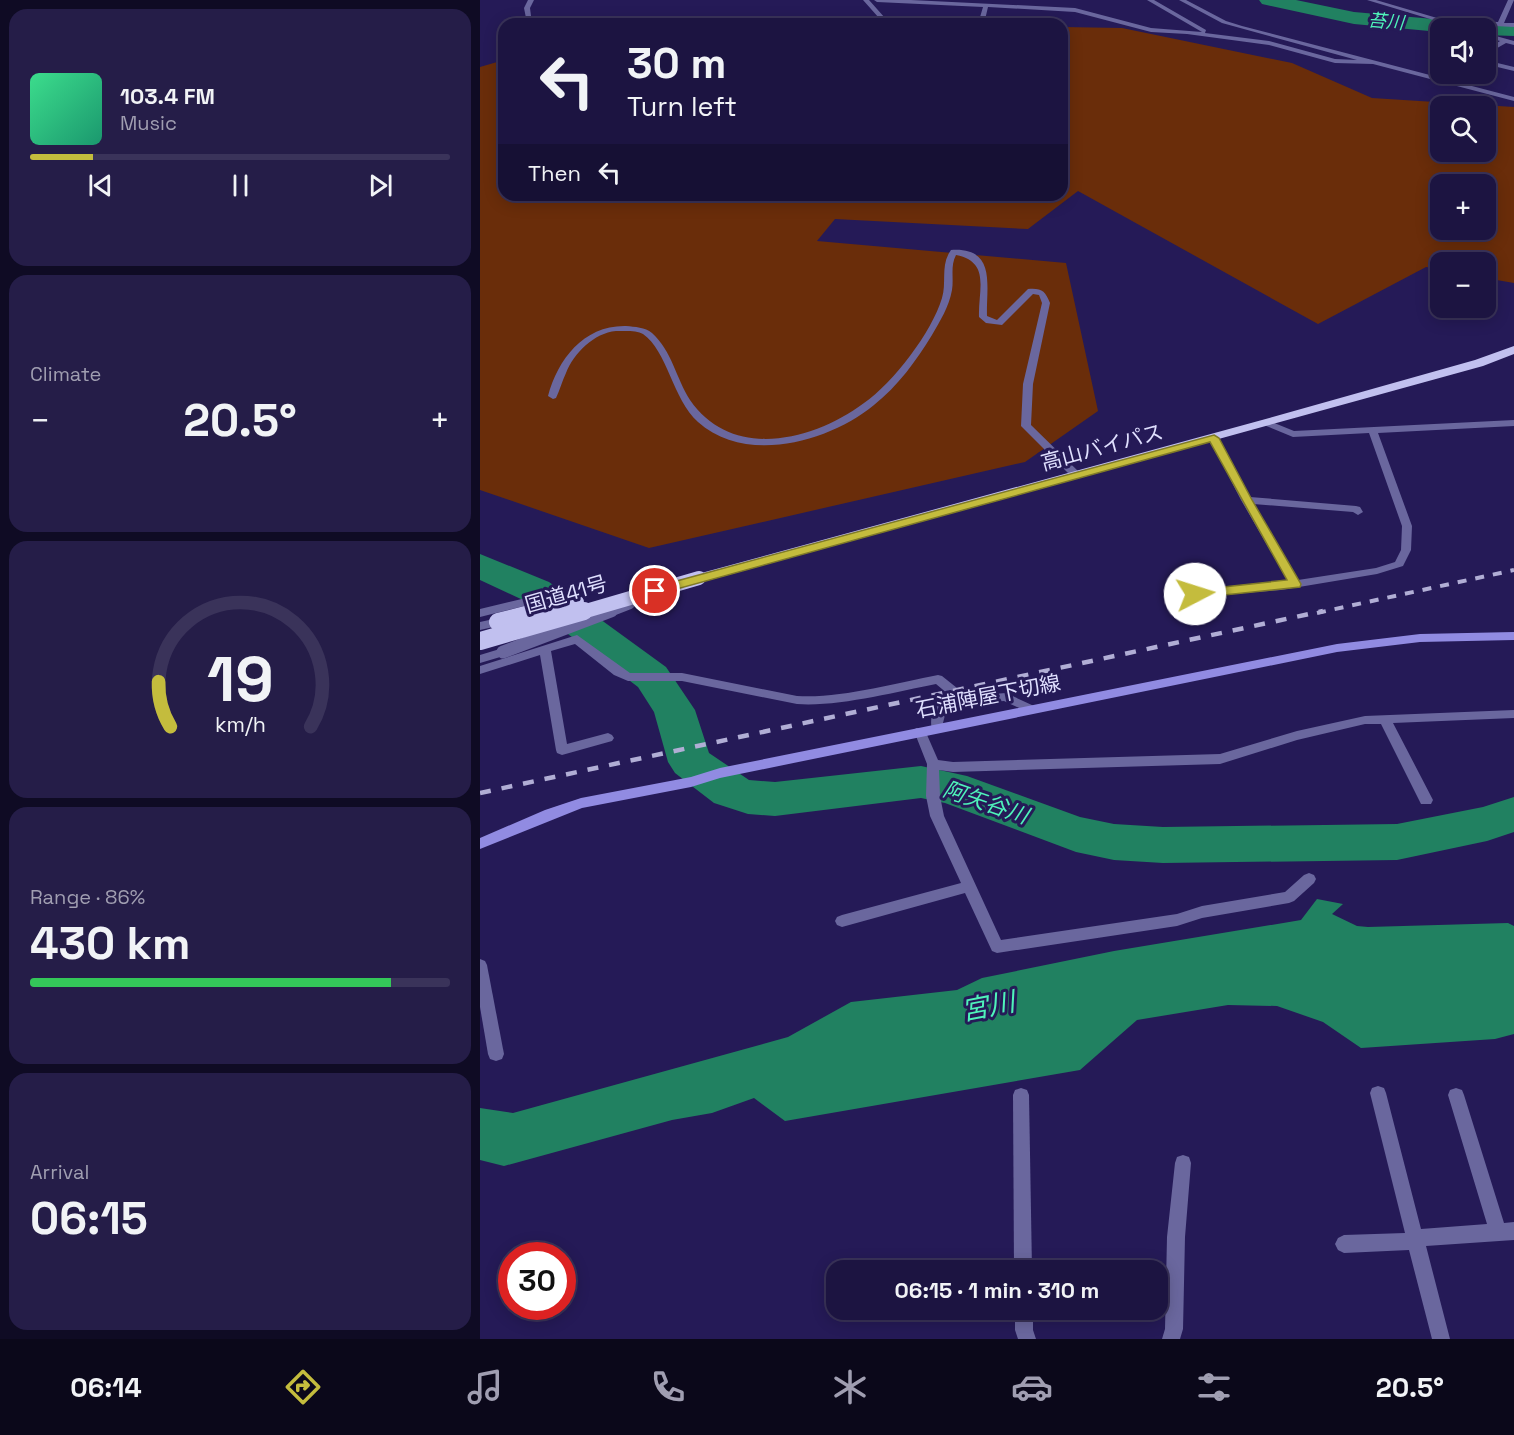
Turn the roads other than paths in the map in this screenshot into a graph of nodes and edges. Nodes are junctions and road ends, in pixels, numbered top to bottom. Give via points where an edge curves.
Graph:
1 (531, 0) edge
2 (866, 0) edge
3 (877, 0) edge
4 (1150, 0) edge
5 (1182, 0) edge
6 (1370, 0) edge
7 (1511, 0) edge
8 (986, 5) junction
9 (530, 18) edge
10 (882, 18) edge
11 (983, 18) edge
12 (1430, 18) edge
13 (1496, 24) edge
14 (1500, 24) junction
15 (1514, 25) edge
16 (1208, 34) junction
17 (1496, 38) edge
18 (1505, 41) junction
19 (1514, 43) edge
20 (1496, 46) edge
21 (1372, 62) junction
22 (1496, 65) edge
23 (1514, 69) edge
24 (1430, 76) edge
25 (1458, 84) edge
26 (1514, 99) edge
27 (1514, 350) edge
28 (553, 396) dead end
29 (1267, 423) junction
30 (1514, 423) edge
31 (1373, 430) junction
32 (1214, 438) junction
33 (1076, 475) junction
34 (1246, 500) junction
35 (1358, 512) dead end
36 (699, 578) junction
37 (1295, 584) junction
38 (1195, 594) dead end
39 (480, 613) edge
40 (498, 622) joint
41 (480, 626) edge
42 (1514, 636) edge
43 (577, 639) junction
44 (480, 641) edge
45 (545, 650) junction
46 (480, 659) edge
47 (480, 670) edge
48 (964, 700) junction
49 (1030, 709) junction
50 (1514, 714) edge
51 (1385, 719) junction
52 (938, 728) junction
53 (920, 731) junction
54 (608, 738) dead end
55 (934, 768) junction
56 (1426, 800) dead end
57 (480, 844) edge
58 (1309, 879) dead end
59 (969, 886) junction
60 (842, 921) dead end
61 (480, 965) edge
62 (496, 1054) dead end
63 (1378, 1093) dead end
64 (1021, 1095) dead end
65 (1456, 1095) dead end
66 (1183, 1163) dead end
67 (1506, 1231) edge
68 (1417, 1240) junction
69 (1344, 1244) dead end
70 (1023, 1260) edge
71 (1024, 1320) edge
72 (1027, 1339) edge
73 (1171, 1339) edge
74 (1441, 1339) edge

1 - 9 street via 526,8
2 - 10 street
3 - 8 street
4 - 16 street
5 - 21 street via 1240,27
6 - 12 street
7 - 14 street
8 - 11 street
8 - 16 street via 1075,10 1151,30
13 - 14 street
14 - 15 street
16 - 21 street via 1335,61
17 - 18 street
18 - 19 street
18 - 20 street
21 - 24 street
22 - 23 street
25 - 26 street
27 - 29 highway, 高山バイパス
28 - 33 street via 566,361 587,341 614,327 644,330 654,340 701,422 720,435 757,442 816,431 844,420 886,392 908,367 941,313 949,290 951,255 965,253 983,267 986,284 982,304 984,318 989,321 999,323 1031,291 1042,293 1046,303 1028,384 1026,426
29 - 31 street via 1293,434
29 - 32 highway, 高山バイパス
30 - 31 street
31 - 37 street via 1407,526 1403,558 1399,564 1384,569
32 - 33 highway, 高山バイパス
32 - 34 street
33 - 36 highway, 高山バイパス
34 - 35 street via 1339,506
34 - 37 street
36 - 40 highway, bridge via 635,587
36 - 44 highway, 国道41号, bridge
36 - 46 street, bridge
37 - 38 street
39 - 43 street via 526,602
40 - 41 street
42 - 49 main road, 石浦陣屋下切線 via 1368,643
43 - 45 street
43 - 48 street via 618,672 636,678 674,677 811,701 938,679
45 - 47 street
45 - 54 street via 562,750
48 - 49 street via 1006,698
48 - 52 street via 940,708
49 - 52 main road, 石浦陣屋下切線
50 - 51 street
51 - 55 street via 1297,736 1220,759
51 - 56 street
52 - 53 main road, 石浦陣屋下切線
53 - 55 street
53 - 57 main road, 石浦陣屋下切線 via 581,803
55 - 59 street via 937,816
58 - 59 street via 1289,897 1271,902 997,947
59 - 60 street
61 - 62 street
63 - 68 street
64 - 70 street
65 - 67 street
66 - 73 street
67 - 68 street
68 - 69 street
68 - 74 street
71 - 72 street

